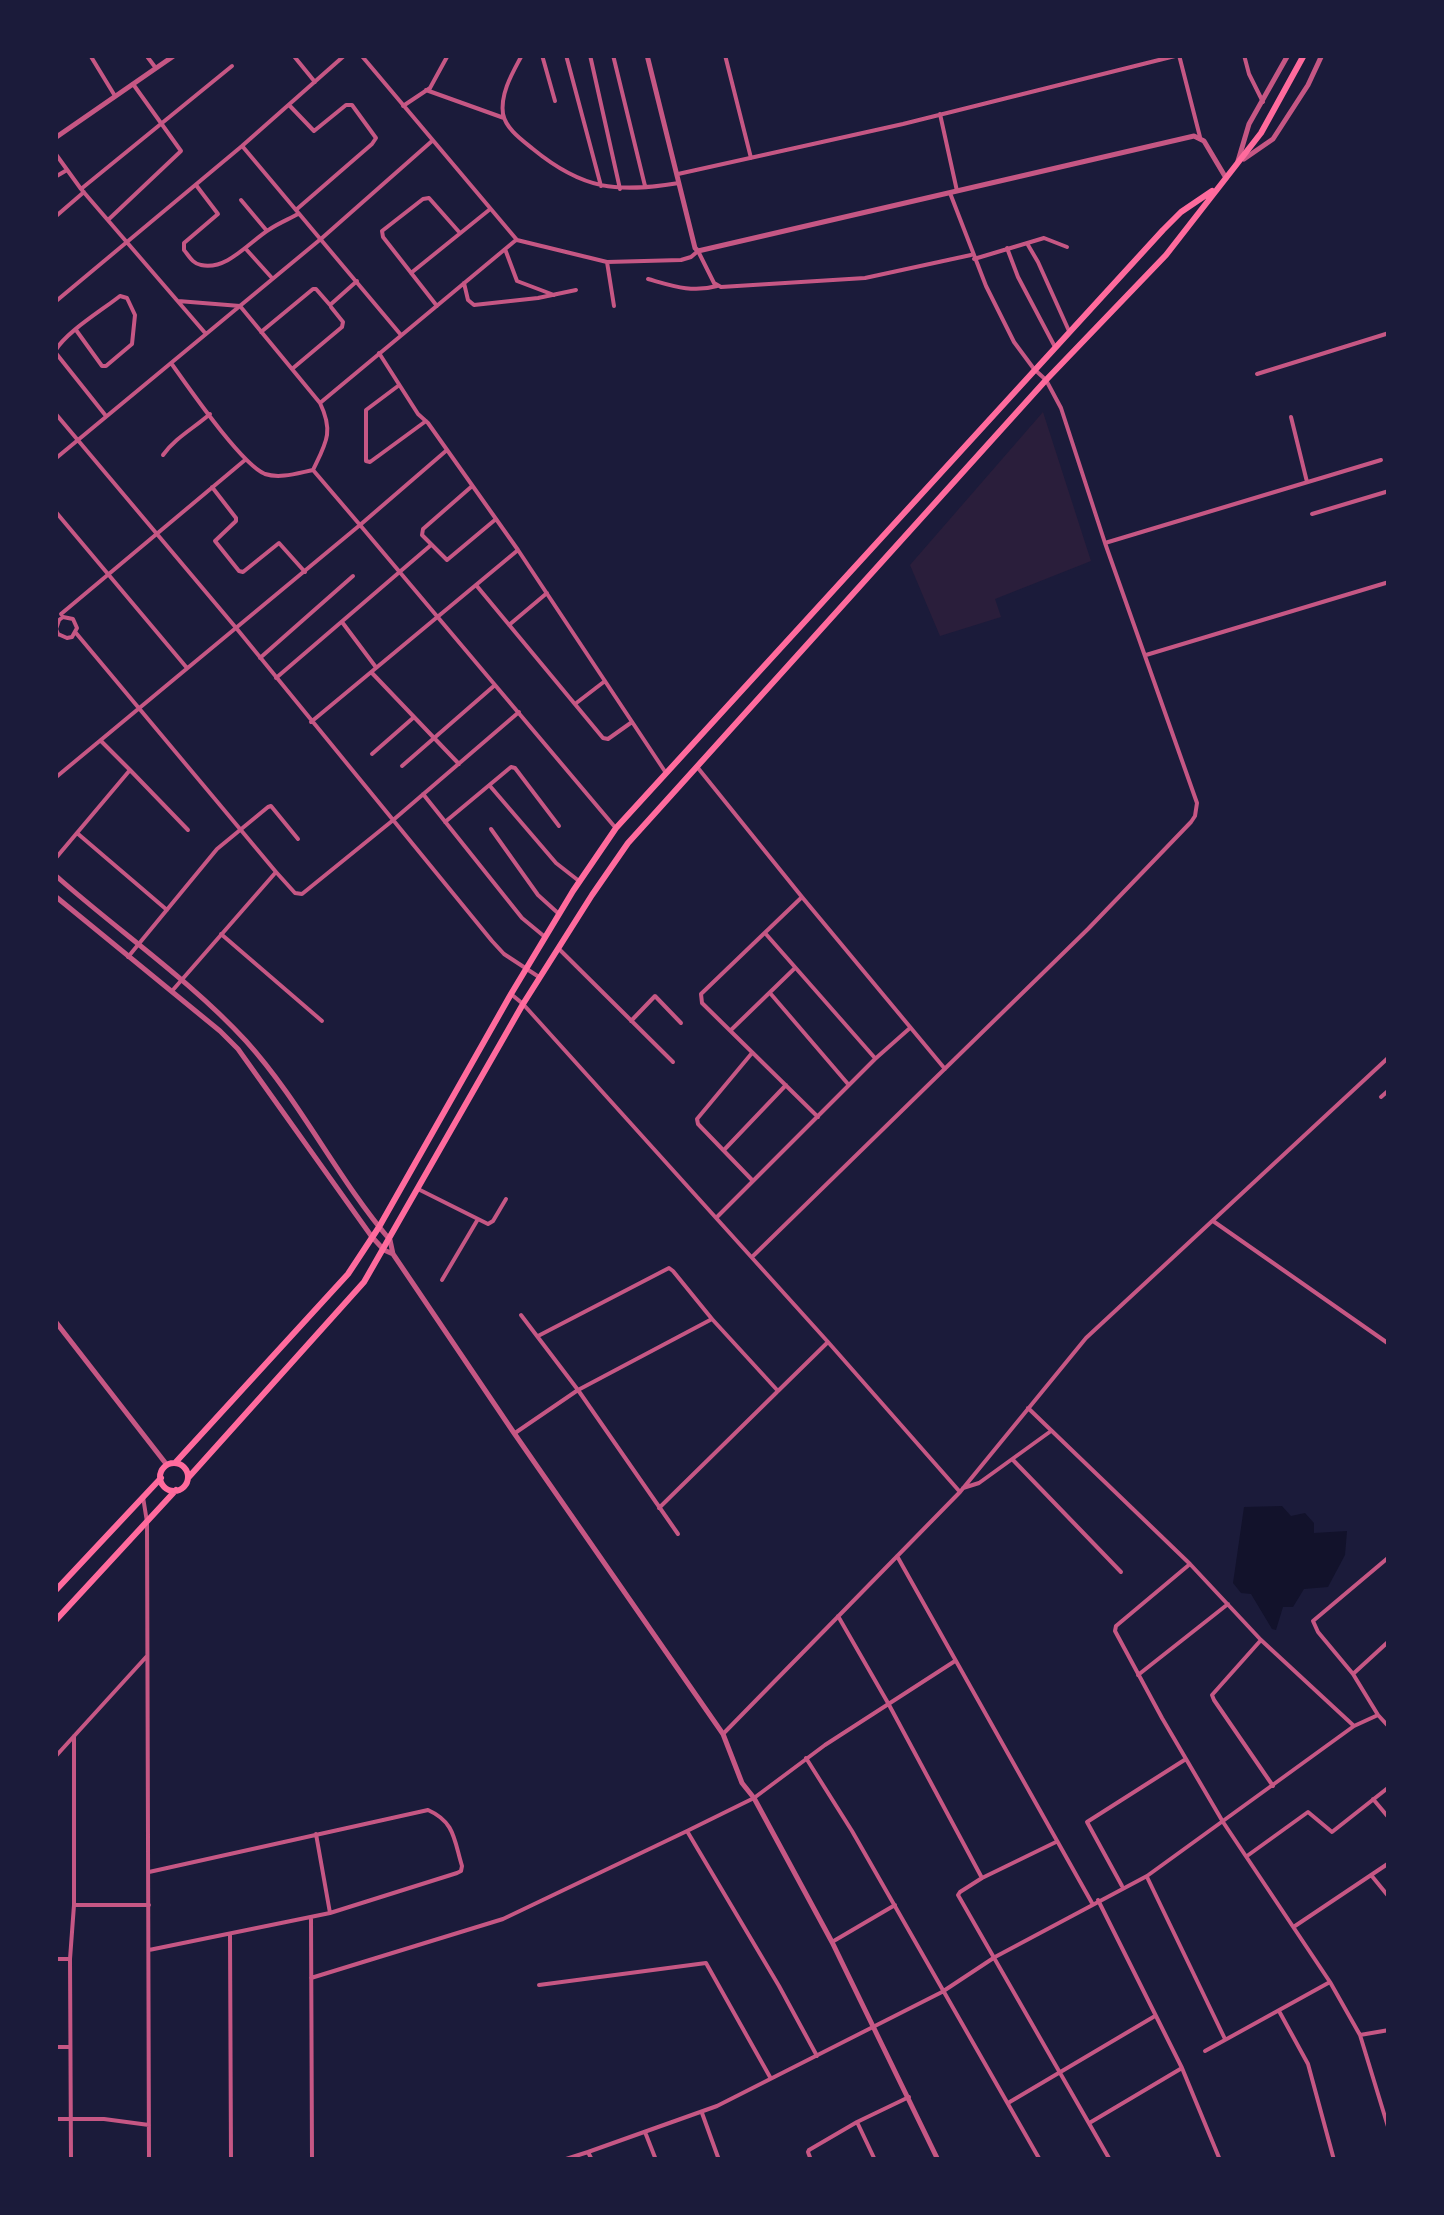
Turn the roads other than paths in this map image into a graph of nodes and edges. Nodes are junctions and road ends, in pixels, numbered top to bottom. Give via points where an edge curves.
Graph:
1 (90, 55) edge
2 (146, 55) edge
3 (175, 55) edge
4 (293, 55) edge
5 (345, 55) edge
6 (361, 55) edge
7 (448, 55) edge
8 (522, 55) edge
9 (542, 55) edge
10 (566, 55) edge
11 (590, 55) edge
12 (614, 55) edge
13 (647, 55) edge
14 (725, 55) edge
15 (1244, 55) edge
16 (1288, 55) edge
17 (1304, 55) edge
18 (1322, 55) edge
19 (232, 66) dead end
20 (156, 68) junction
21 (315, 82) junction
22 (133, 84) junction
23 (426, 90) junction
24 (115, 96) junction
25 (555, 102) dead end
26 (1262, 102) junction
27 (289, 105) junction
28 (403, 106) junction
29 (940, 114) junction
30 (504, 118) junction
31 (162, 122) junction
32 (55, 125) edge
33 (58, 136) edge
34 (1200, 138) junction
35 (432, 141) junction
36 (242, 146) junction
37 (55, 152) edge
38 (750, 158) junction
39 (1237, 164) junction
40 (67, 170) junction
41 (677, 174) junction
42 (55, 176) edge
43 (1226, 179) junction
44 (679, 183) junction
45 (196, 185) junction
46 (601, 186) junction
47 (1218, 187) junction
48 (646, 188) junction
49 (620, 189) junction
50 (82, 190) junction
51 (953, 192) junction
52 (241, 200) dead end
53 (490, 209) junction
54 (298, 211) junction
55 (55, 218) edge
56 (108, 220) junction
57 (267, 231) junction
58 (460, 234) junction
59 (322, 238) junction
60 (517, 240) junction
61 (128, 242) junction
62 (1027, 244) junction
63 (1067, 247) dead end
64 (245, 248) junction
65 (1007, 248) junction
66 (505, 249) junction
67 (698, 251) junction
68 (973, 257) junction
69 (607, 262) junction
70 (411, 273) junction
71 (272, 278) junction
72 (648, 279) dead end
73 (357, 281) junction
74 (464, 283) junction
75 (717, 286) junction
76 (576, 290) dead end
77 (554, 295) junction
78 (178, 301) junction
79 (55, 302) edge
80 (330, 305) junction
81 (240, 306) junction
82 (437, 306) junction
83 (614, 306) dead end
84 (76, 330) junction
85 (1069, 331) junction
86 (262, 332) junction
87 (1389, 333) edge
88 (206, 334) junction
89 (401, 335) junction
90 (1054, 346) junction
91 (55, 351) edge
92 (380, 354) junction
93 (171, 363) junction
94 (292, 369) junction
95 (1034, 369) junction
96 (1257, 374) dead end
97 (1046, 380) junction
98 (400, 385) junction
99 (320, 403) junction
100 (55, 413) edge
101 (210, 414) junction
102 (106, 416) junction
103 (1290, 417) dead end
104 (426, 421) junction
105 (77, 440) junction
106 (448, 450) junction
107 (163, 455) dead end
108 (55, 459) edge
109 (245, 459) junction
110 (1381, 460) dead end
111 (313, 470) junction
112 (1308, 482) junction
113 (472, 486) junction
114 (212, 487) junction
115 (1389, 491) edge
116 (55, 511) edge
117 (1312, 514) dead end
118 (496, 519) junction
119 (360, 525) junction
120 (157, 533) junction
121 (1104, 543) junction
122 (431, 545) junction
123 (518, 550) junction
124 (305, 572) junction
125 (400, 573) junction
126 (108, 574) junction
127 (353, 576) dead end
128 (1389, 582) edge
129 (476, 585) junction
130 (547, 594) junction
131 (55, 607) edge
132 (62, 616) junction
133 (438, 617) junction
134 (342, 622) junction
135 (509, 625) junction
136 (237, 629) junction
137 (76, 633) junction
138 (57, 635) edge
139 (1146, 655) junction
140 (260, 658) junction
141 (188, 669) junction
142 (374, 670) junction
143 (276, 678) junction
144 (605, 680) junction
145 (496, 685) junction
146 (575, 704) junction
147 (140, 709) junction
148 (518, 712) junction
149 (414, 717) junction
150 (312, 722) junction
151 (632, 722) junction
152 (434, 738) junction
153 (101, 740) junction
154 (372, 754) dead end
155 (675, 763) junction
156 (459, 764) junction
157 (402, 766) dead end
158 (697, 767) junction
159 (130, 770) junction
160 (666, 773) junction
161 (688, 777) junction
162 (55, 778) edge
163 (489, 784) junction
164 (423, 794) junction
165 (392, 822) junction
166 (445, 822) junction
167 (559, 826) dead end
168 (240, 828) junction
169 (616, 828) junction
170 (490, 829) dead end
171 (188, 830) dead end
172 (77, 833) junction
173 (298, 840) dead end
174 (55, 859) edge
175 (276, 872) junction
176 (55, 875) edge
177 (579, 881) junction
178 (55, 896) edge
179 (802, 897) junction
180 (167, 910) junction
181 (558, 914) junction
182 (764, 933) junction
183 (221, 934) junction
184 (545, 937) junction
185 (138, 945) junction
186 (558, 948) junction
187 (128, 957) junction
188 (795, 968) junction
189 (526, 969) junction
190 (540, 977) junction
191 (181, 980) junction
192 (171, 993) junction
193 (770, 993) junction
194 (511, 994) junction
195 (523, 1004) junction
196 (322, 1020) dead end
197 (631, 1021) junction
198 (682, 1022) dead end
199 (910, 1028) junction
200 (731, 1030) junction
201 (753, 1052) junction
202 (875, 1059) junction
203 (1388, 1059) edge
204 (673, 1062) dead end
205 (946, 1069) junction
206 (786, 1085) junction
207 (849, 1085) junction
208 (1389, 1090) edge
209 (1380, 1097) dead end
210 (818, 1117) junction
211 (724, 1150) junction
212 (753, 1180) junction
213 (418, 1189) junction
214 (506, 1199) dead end
215 (717, 1218) junction
216 (478, 1219) junction
217 (1212, 1220) junction
218 (380, 1227) junction
219 (372, 1237) junction
220 (390, 1240) junction
221 (384, 1250) junction
222 (393, 1254) junction
223 (752, 1257) junction
224 (442, 1280) dead end
225 (520, 1315) dead end
226 (712, 1319) junction
227 (55, 1321) edge
228 (537, 1336) junction
229 (828, 1342) junction
230 (1389, 1344) edge
231 (578, 1390) junction
232 (778, 1391) junction
233 (1028, 1408) junction
234 (1051, 1430) junction
235 (514, 1434) junction
236 (1013, 1460) junction
237 (171, 1464) junction
238 (161, 1478) junction
239 (188, 1478) junction
240 (176, 1490) junction
241 (961, 1490) junction
242 (143, 1497) junction
243 (659, 1508) junction
244 (147, 1522) junction
245 (678, 1534) dead end
246 (897, 1556) junction
247 (1389, 1557) edge
248 (1190, 1564) junction
249 (1121, 1572) dead end
250 (55, 1592) edge
251 (1228, 1604) junction
252 (838, 1616) junction
253 (55, 1621) edge
254 (1261, 1640) junction
255 (1389, 1641) edge
256 (147, 1656) junction
257 (955, 1661) junction
258 (1353, 1674) junction
259 (1138, 1675) junction
260 (888, 1703) junction
261 (1378, 1715) junction
262 (1354, 1726) junction
263 (1389, 1727) edge
264 (723, 1734) junction
265 (74, 1736) junction
266 (55, 1757) edge
267 (806, 1758) junction
268 (1186, 1759) junction
269 (1272, 1786) junction
270 (1389, 1787) edge
271 (754, 1798) junction
272 (1373, 1800) junction
273 (1389, 1818) edge
274 (1223, 1822) junction
275 (687, 1832) junction
276 (316, 1834) junction
277 (1056, 1842) junction
278 (1247, 1856) junction
279 (1389, 1863) edge
280 (149, 1872) junction
281 (1372, 1875) junction
282 (1146, 1876) junction
283 (982, 1878) junction
284 (1123, 1887) junction
285 (1389, 1897) edge
286 (1095, 1902) junction
287 (74, 1905) junction
288 (148, 1905) junction
289 (895, 1905) junction
290 (330, 1913) junction
291 (310, 1917) junction
292 (1295, 1926) junction
293 (230, 1934) junction
294 (832, 1942) junction
295 (149, 1950) junction
296 (70, 1958) junction
297 (995, 1958) junction
298 (55, 1959) edge
299 (311, 1978) junction
300 (1330, 1982) junction
301 (539, 1985) dead end
302 (942, 1992) junction
303 (1279, 2011) junction
304 (1156, 2015) junction
305 (873, 2029) junction
306 (1389, 2030) edge
307 (1360, 2035) junction
308 (1225, 2039) junction
309 (55, 2047) edge
310 (72, 2047) junction
311 (1204, 2050) dead end
312 (817, 2056) junction
313 (1182, 2068) junction
314 (1062, 2072) junction
315 (771, 2079) junction
316 (909, 2097) junction
317 (1008, 2103) junction
318 (702, 2111) junction
319 (55, 2119) edge
320 (71, 2119) junction
321 (857, 2122) junction
322 (1090, 2122) junction
323 (149, 2125) junction
324 (1389, 2130) edge
325 (645, 2132) junction
326 (588, 2152) junction
327 (71, 2160) edge
328 (149, 2160) edge
329 (231, 2160) edge
330 (312, 2160) edge
331 (563, 2160) edge
332 (592, 2160) edge
333 (656, 2160) edge
334 (720, 2160) edge
335 (811, 2160) edge
336 (876, 2160) edge
337 (938, 2160) edge
338 (1040, 2160) edge
339 (1110, 2160) edge
340 (1220, 2160) edge
341 (1334, 2160) edge

1 - 24 street
2 - 20 street
3 - 20 street
4 - 21 street
5 - 21 street
6 - 28 street
7 - 23 street
8 - 30 street via 504,93
9 - 25 street
10 - 46 street
11 - 49 street
12 - 48 street
13 - 41 street
14 - 38 street
15 - 26 street
16 - 26 street
17 - 39 highway
18 - 39 street via 1273,139
19 - 31 street
20 - 22 street
21 - 27 street
22 - 24 street
22 - 31 street
23 - 28 street
23 - 30 street
24 - 33 street
26 - 39 street
27 - 36 street
27 - 54 street via 314,132 352,105 376,138
28 - 35 street
29 - 34 street via 1179,55
29 - 38 street
29 - 51 street
30 - 46 street via 540,155
31 - 50 street
31 - 56 street via 179,154
32 - 33 street
34 - 43 street
34 - 51 street
35 - 53 street
35 - 59 street
36 - 45 street
36 - 54 street
37 - 40 street
38 - 41 street
39 - 43 highway
40 - 42 street
40 - 50 street
41 - 44 street
43 - 47 highway
44 - 48 street
44 - 67 street
45 - 61 street
45 - 64 street via 218,214 184,250 205,266
46 - 49 street
47 - 85 highway via 1181,212
47 - 97 highway via 1166,255
48 - 49 street
50 - 55 street
50 - 56 street
51 - 67 street
51 - 68 street
52 - 57 street
53 - 58 street
53 - 60 street
54 - 57 street
54 - 59 street
56 - 61 street
57 - 64 street
58 - 70 street
58 - 70 street via 429,198 382,231
59 - 71 street
59 - 73 street
60 - 66 street
60 - 69 street
61 - 78 street
61 - 79 street
62 - 63 street via 1047,238
62 - 65 street
62 - 85 street
64 - 71 street
65 - 68 street
65 - 90 street
66 - 74 street
66 - 77 street via 518,280
67 - 69 street via 686,260
67 - 75 street
68 - 75 street via 866,278
68 - 95 street
69 - 83 street
70 - 82 street
71 - 81 street
72 - 75 street via 677,288
73 - 80 street
73 - 89 street
74 - 77 street via 474,305
74 - 82 street
76 - 77 street
78 - 81 street
78 - 88 street
80 - 86 street via 314,289
80 - 94 street via 342,326
81 - 86 street
81 - 88 street
82 - 89 street
84 - 84 street via 120,296 134,312 132,344 106,366
84 - 91 street
85 - 90 highway
86 - 94 street
87 - 96 street
88 - 93 street
89 - 92 street
90 - 95 highway
91 - 102 street
92 - 98 street
92 - 99 street
93 - 101 street
93 - 102 street
94 - 99 street
95 - 97 street
95 - 155 highway
97 - 121 street
97 - 158 highway
98 - 104 street
98 - 104 street via 366,410 366,461
99 - 111 street via 329,430
100 - 105 street
101 - 107 street
101 - 109 street
102 - 105 street
103 - 112 street
104 - 106 street
105 - 108 street
105 - 120 street
106 - 113 street
106 - 119 street
109 - 111 street via 278,476
109 - 114 street
110 - 112 street
111 - 119 street
112 - 121 street
113 - 118 street
113 - 122 street via 423,529
114 - 120 street
114 - 124 street via 236,518 216,541 239,570 278,543
115 - 117 street
116 - 126 street
118 - 122 street via 448,559
118 - 123 street
119 - 124 street
119 - 125 street
120 - 126 street
120 - 136 street
121 - 139 street
122 - 125 street
123 - 129 street
123 - 130 street
124 - 136 street
125 - 133 street
125 - 134 street
126 - 132 street
126 - 141 street
127 - 140 street
128 - 139 street
129 - 133 street
129 - 135 street
130 - 135 street
130 - 144 street
131 - 132 street
132 - 137 street via 76,623
132 - 138 street
133 - 142 street
133 - 145 street
134 - 142 street
134 - 143 street
135 - 146 street
136 - 140 street
136 - 141 street
137 - 138 street
137 - 147 street
139 - 205 street via 1195,816
140 - 143 street
141 - 147 street
142 - 149 street
142 - 150 street
143 - 150 street
144 - 146 street
144 - 151 street
145 - 148 street
145 - 152 street
146 - 151 street via 606,740
147 - 153 street
147 - 168 street
148 - 156 street
148 - 169 street
149 - 152 street
149 - 154 street
150 - 165 street
151 - 160 street
152 - 156 street
152 - 157 street
153 - 159 street
153 - 162 street
155 - 160 highway
155 - 161 highway
156 - 164 street
158 - 161 highway
158 - 179 street
159 - 171 street
159 - 172 street
160 - 169 highway
161 - 186 highway via 628,843
163 - 166 street
163 - 167 street via 513,767
163 - 177 street via 556,864
164 - 165 street
164 - 166 street
165 - 175 street via 302,894
165 - 189 street via 492,941
166 - 184 street
168 - 173 street via 270,806
168 - 175 street
168 - 180 street
169 - 177 highway
170 - 181 street
172 - 174 street
172 - 180 street
175 - 183 street
176 - 185 street
177 - 181 highway
178 - 187 street
179 - 182 street
179 - 199 street
180 - 185 street
181 - 184 highway
182 - 188 street
182 - 200 street via 702,994 702,1003
183 - 191 street
183 - 196 street
184 - 189 highway
185 - 187 street
185 - 191 street
186 - 190 highway
186 - 197 street
187 - 192 street
188 - 193 street
188 - 202 street
189 - 190 street
189 - 194 highway
190 - 195 highway
191 - 192 street
191 - 218 street via 249,1044
192 - 219 street via 238,1049
193 - 200 street
193 - 207 street
194 - 195 street
194 - 218 highway
195 - 213 highway
195 - 215 street
197 - 198 street via 655,996
197 - 204 street
199 - 202 street
199 - 205 street
200 - 201 street
201 - 206 street
201 - 211 street via 698,1116
202 - 207 street
203 - 217 street
205 - 223 street
206 - 210 street
206 - 211 street
207 - 210 street
208 - 209 street
210 - 212 street
211 - 212 street
212 - 215 street
213 - 216 street
213 - 220 highway
214 - 216 street via 493,1222
215 - 223 street
216 - 224 street
217 - 230 street
217 - 233 street via 1086,1338
218 - 219 highway
218 - 220 street
219 - 221 street
219 - 237 highway via 348,1274
220 - 221 highway
220 - 222 street
221 - 222 street
221 - 239 highway via 364,1282
222 - 235 street
223 - 229 street
225 - 228 street
226 - 228 street via 668,1268
226 - 231 street
226 - 232 street
227 - 237 street
228 - 231 street
229 - 232 street
229 - 241 street
231 - 235 street
231 - 243 street
232 - 243 street
233 - 234 street
233 - 241 street
234 - 236 street
234 - 248 street
235 - 264 street
236 - 241 street
236 - 249 street
237 - 238 highway
237 - 239 highway via 183,1466
238 - 240 highway
238 - 242 highway
239 - 240 highway
240 - 244 highway
241 - 246 street
242 - 244 street
242 - 250 highway
243 - 245 street
244 - 253 highway
244 - 256 street
246 - 252 street
246 - 257 street
247 - 258 street via 1313,1621
248 - 251 street
248 - 259 street via 1115,1628
251 - 254 street
251 - 259 street
252 - 260 street
252 - 264 street
254 - 262 street
254 - 269 street via 1212,1695
255 - 258 street
256 - 265 street
256 - 280 street
257 - 260 street
257 - 277 street
258 - 261 street
259 - 268 street
260 - 267 street
260 - 283 street
261 - 262 street
261 - 263 street
262 - 269 street
264 - 271 street
265 - 266 street
265 - 287 street
267 - 271 street
267 - 289 street
268 - 274 street
268 - 284 street via 1087,1822
269 - 274 street
270 - 272 street
271 - 275 street
271 - 294 street
272 - 273 street
272 - 278 street via 1331,1832 1308,1812
274 - 278 street
274 - 282 street
275 - 299 street via 503,1919
275 - 312 street
276 - 280 street
276 - 290 street
276 - 290 street via 428,1810 450,1825 462,1866 457,1874
277 - 283 street
277 - 286 street
278 - 292 street
279 - 281 street
280 - 288 street
281 - 285 street
281 - 292 street
282 - 284 street
282 - 308 street
283 - 297 street via 958,1895
284 - 286 street
286 - 297 street
286 - 304 street
287 - 288 street
287 - 296 street
288 - 295 street
289 - 294 street
289 - 302 street
290 - 291 street
291 - 293 street
291 - 299 street
292 - 300 street
293 - 295 street
293 - 329 street
294 - 305 street
295 - 323 street
296 - 298 street
296 - 310 street
297 - 302 street
297 - 314 street
299 - 330 street
300 - 303 street
300 - 307 street
301 - 315 street via 706,1962
302 - 305 street
302 - 317 street
303 - 308 street
303 - 341 street via 1308,2064
304 - 313 street
304 - 314 street
305 - 312 street
305 - 316 street
306 - 307 street
307 - 324 street
308 - 311 street
309 - 310 street
310 - 320 street
312 - 315 street
313 - 322 street
313 - 340 street
314 - 317 street
314 - 322 street
315 - 318 street
316 - 321 street
316 - 337 street
317 - 338 street
318 - 325 street
318 - 334 street
319 - 320 street
320 - 323 street
320 - 327 street
321 - 335 street via 809,2150
321 - 336 street
322 - 339 street
323 - 328 street
325 - 326 street
325 - 333 street
326 - 331 street
326 - 332 street

